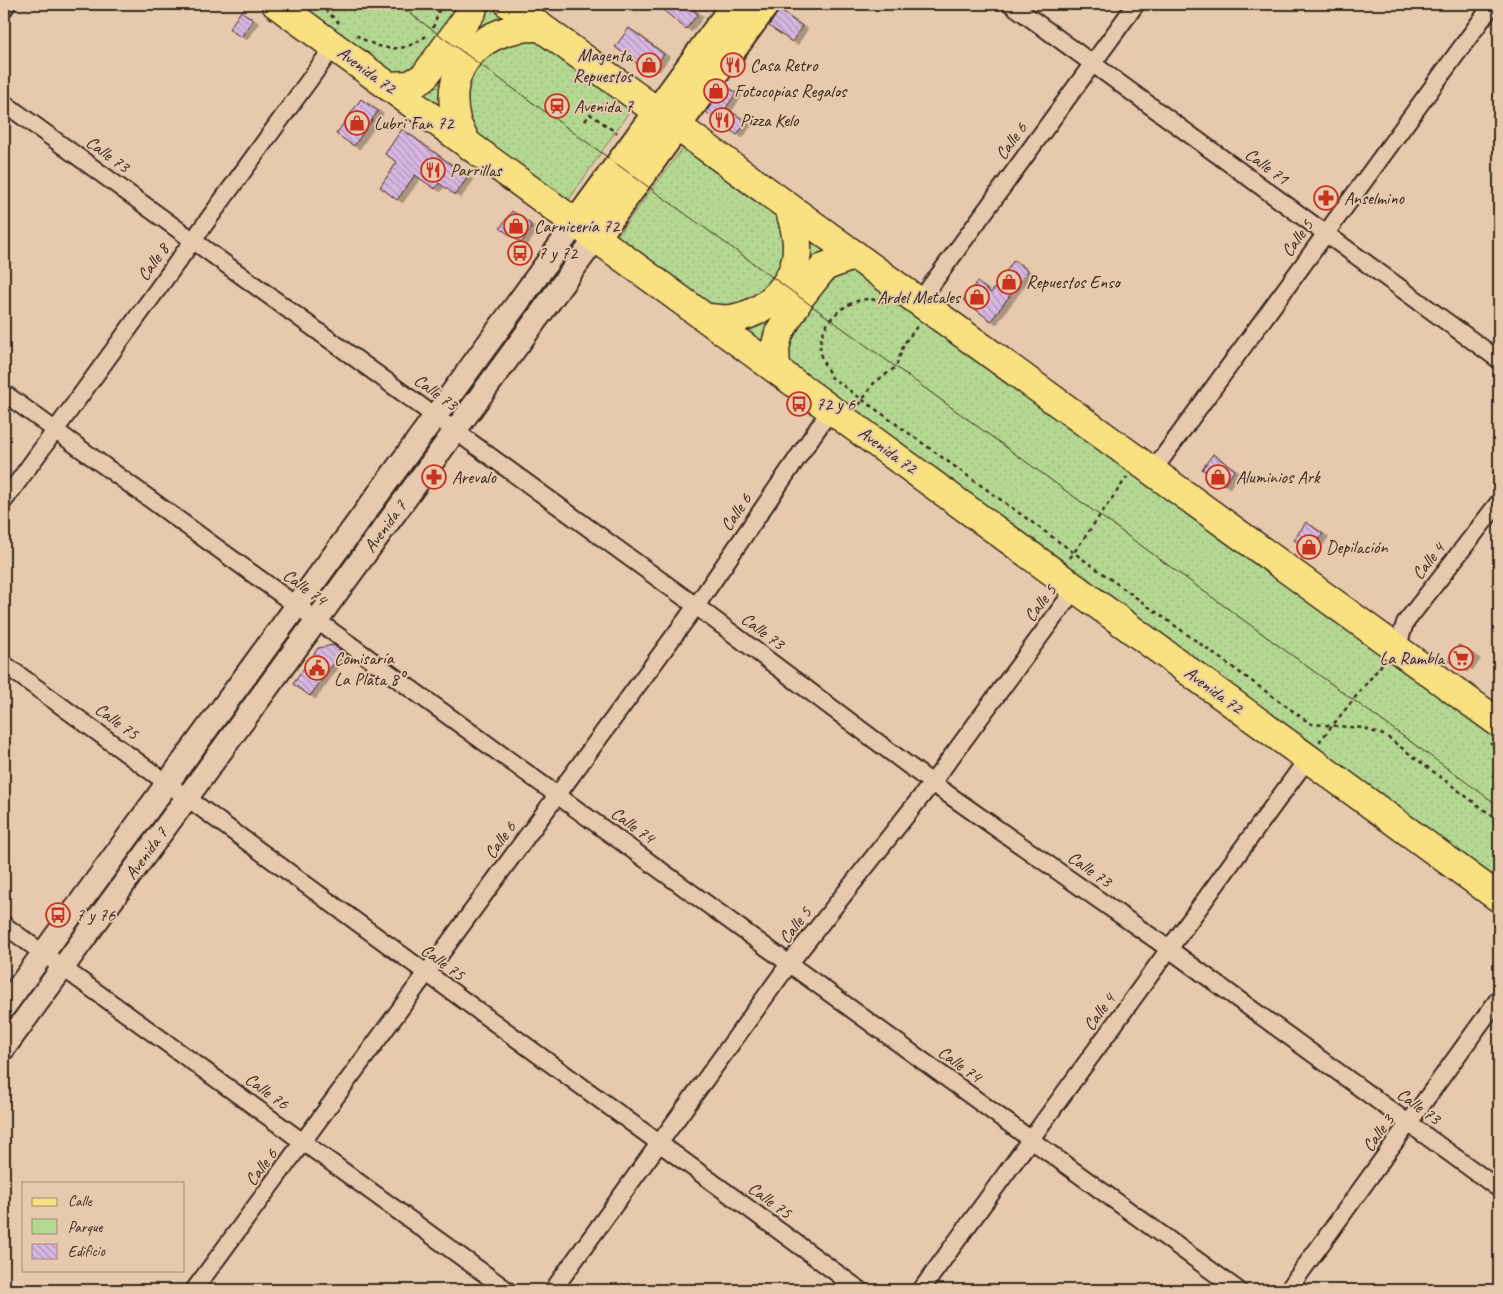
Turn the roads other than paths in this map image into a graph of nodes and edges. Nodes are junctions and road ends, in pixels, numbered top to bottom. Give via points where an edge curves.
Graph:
1 (7, 4) edge
2 (276, 4) edge
3 (474, 4) edge
4 (508, 4) edge
5 (735, 4) edge
6 (766, 4) edge
7 (1011, 4) edge
8 (1136, 4) edge
9 (1492, 4) edge
10 (4, 9) edge
11 (540, 27) junction
12 (344, 36) junction
13 (1092, 63) junction
14 (388, 86) junction
15 (4, 103) edge
16 (667, 119) junction
17 (466, 142) junction
18 (789, 208) junction
19 (586, 230) junction
20 (1325, 233) junction
21 (193, 240) junction
22 (855, 255) junction
23 (916, 315) junction
24 (708, 318) junction
25 (1499, 360) edge
26 (776, 368) junction
27 (4, 393) edge
28 (847, 410) junction
29 (435, 416) junction
30 (55, 430) junction
31 (454, 430) junction
32 (1134, 470) junction
33 (4, 501) edge
34 (1499, 502) edge
35 (1069, 572) junction
36 (296, 606) junction
37 (696, 606) junction
38 (316, 620) junction
39 (1394, 658) junction
40 (4, 664) edge
41 (1492, 731) edge
42 (1308, 758) junction
43 (167, 783) junction
44 (932, 783) junction
45 (558, 796) junction
46 (187, 797) junction
47 (1499, 898) edge
48 (4, 925) edge
49 (1169, 949) junction
50 (43, 954) junction
51 (789, 964) junction
52 (62, 967) junction
53 (427, 975) junction
54 (1499, 998) edge
55 (4, 1007) edge
56 (4, 1048) edge
57 (1409, 1123) junction
58 (1031, 1140) junction
59 (304, 1142) junction
60 (659, 1144) junction
61 (1499, 1189) edge
62 (194, 1290) edge
63 (507, 1290) edge
64 (553, 1290) edge
65 (860, 1290) edge
66 (921, 1290) edge
67 (1238, 1290) edge
68 (1288, 1290) edge

1 - 10 street
2 - 12 highway, Avenida 72
3 - 14 highway via 424,77 410,85
4 - 11 highway
5 - 16 main road, Avenida 7
6 - 16 main road, Avenida 7
7 - 13 street, Calle 71
8 - 13 street, Calle 6
9 - 20 street, Calle 5
11 - 16 highway
11 - 17 highway via 504,30 484,41 468,56 458,77 454,99 456,121
12 - 14 highway, Avenida 72
12 - 21 street, Calle 8
13 - 20 street, Calle 71
13 - 23 street, Calle 6
14 - 17 highway, Avenida 72
15 - 21 street, Calle 73
16 - 18 highway
16 - 19 main road, Avenida 7
17 - 19 highway, Avenida 72
18 - 22 highway
18 - 24 highway via 796,227 798,247 794,267 785,285 770,302 752,314 730,319
19 - 24 highway, Avenida 72
19 - 29 main road, Avenida 7
19 - 31 main road, Avenida 7
20 - 25 street, Calle 71
20 - 32 street, Calle 5
21 - 29 street, Calle 73
21 - 30 street, Calle 8
22 - 23 highway
22 - 26 highway via 824,267 801,296 779,333 775,348
23 - 32 highway
24 - 26 highway, Avenida 72
26 - 28 highway, Avenida 72
27 - 30 street, Calle 74
28 - 35 highway, Avenida 72
28 - 37 street, Calle 6
29 - 31 street, Calle 73
29 - 36 main road, Avenida 7
30 - 33 street, Calle 8
30 - 36 street, Calle 74
31 - 37 street, Calle 73
31 - 38 main road, Avenida 7
32 - 39 highway
34 - 39 street, Calle 4 via 1406,623
35 - 42 highway, Avenida 72
35 - 44 street, Calle 5
36 - 38 street, Calle 74
36 - 43 main road, Avenida 7
37 - 44 street, Calle 73
37 - 45 street, Calle 6
38 - 45 street, Calle 74
38 - 46 main road, Avenida 7
39 - 41 highway
40 - 43 street, Calle 75
42 - 47 highway, Avenida 72
42 - 49 street, Calle 4
43 - 46 street, Calle 75
43 - 50 main road, Avenida 7
44 - 49 street, Calle 73
44 - 51 street, Calle 5
45 - 51 street, Calle 74
45 - 53 street, Calle 6
46 - 52 main road, Avenida 7
46 - 53 street, Calle 75
48 - 50 street, Calle 76
49 - 57 street, Calle 73
49 - 58 street, Calle 4
50 - 52 street, Calle 76
50 - 55 main road, Avenida 7
51 - 58 street, Calle 74
51 - 60 street, Calle 5
52 - 56 main road, Avenida 7
52 - 59 street, Calle 76
53 - 59 street, Calle 6
53 - 60 street, Calle 75
54 - 57 street, Calle 3
57 - 61 street, Calle 73
57 - 68 street, Calle 3
58 - 66 street, Calle 4
58 - 67 street, Calle 74
59 - 62 street, Calle 6
59 - 63 street, Calle 76
60 - 64 street, Calle 5
60 - 65 street, Calle 75

